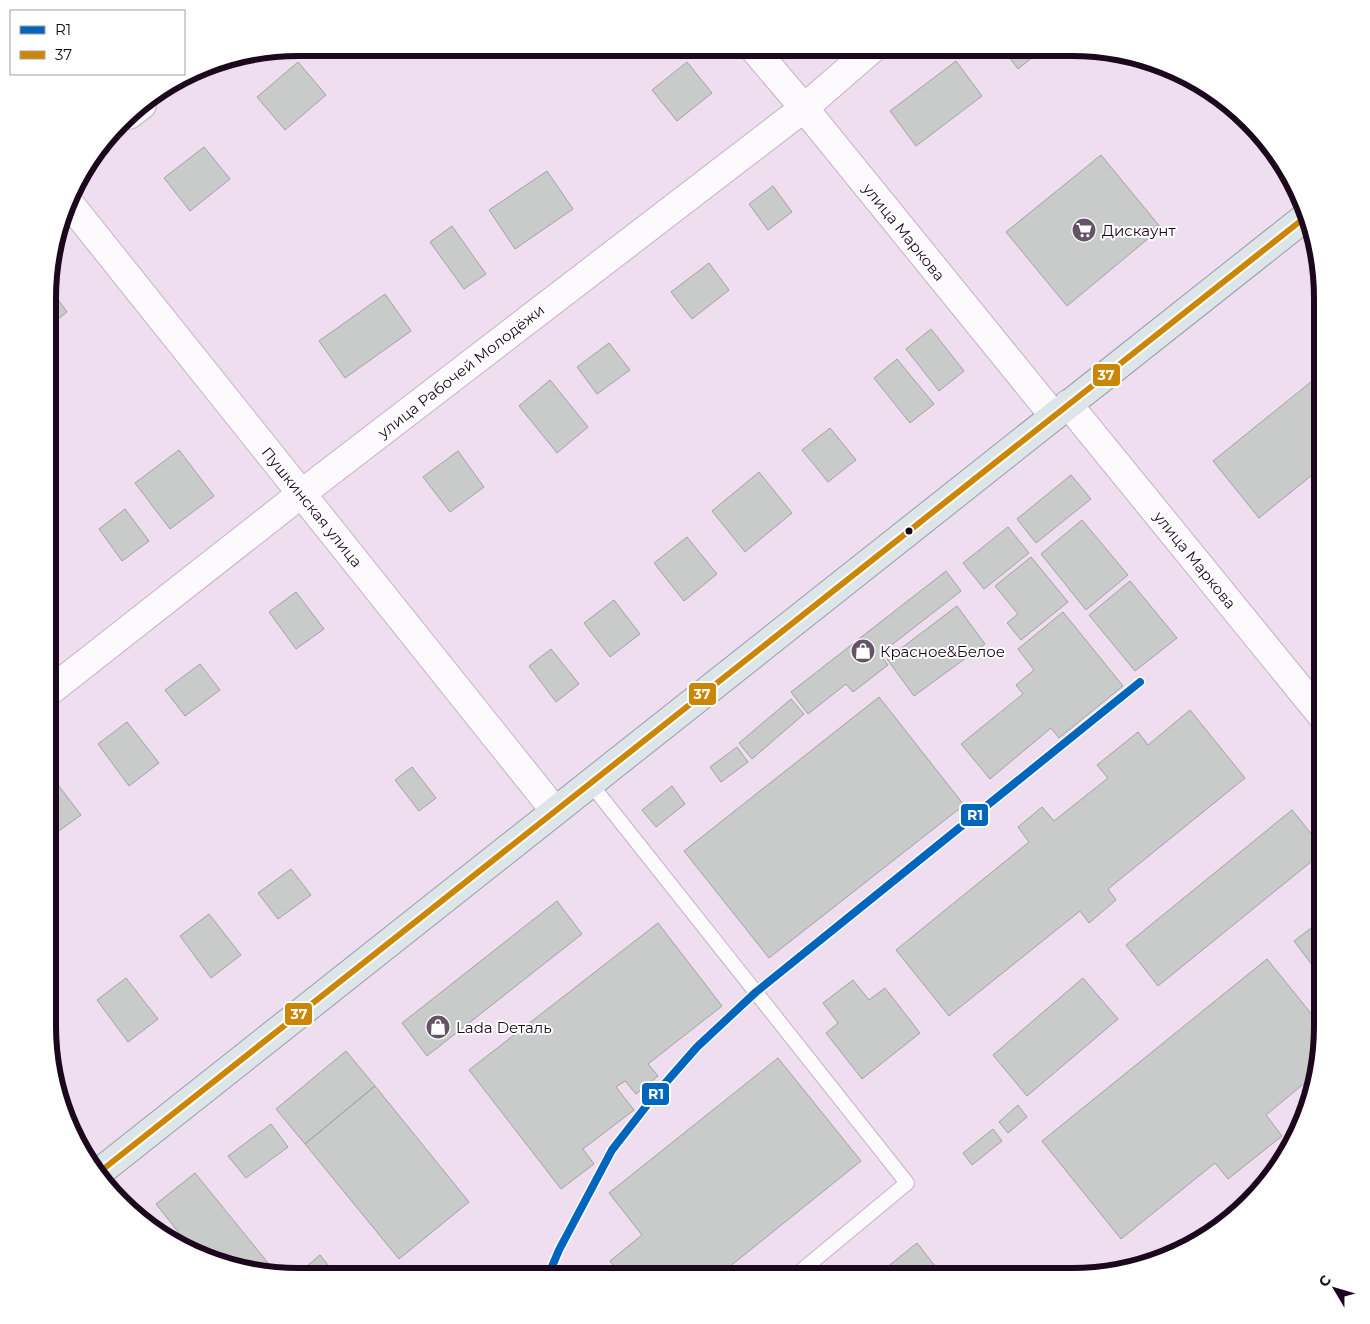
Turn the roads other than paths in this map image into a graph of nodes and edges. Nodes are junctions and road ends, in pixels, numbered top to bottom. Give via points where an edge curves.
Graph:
1 (760, 56) edge
2 (864, 56) edge
3 (804, 108) junction
4 (74, 209) edge
5 (1301, 221) edge
6 (1061, 410) junction
7 (301, 494) junction
8 (56, 686) edge
9 (1314, 707) edge
10 (590, 783) junction
11 (555, 811) junction
12 (103, 1169) edge
13 (804, 1268) edge

1 - 3 street, улица Маркова
2 - 3 street, улица Рабочей Молодёжи
3 - 6 street, улица Маркова
3 - 7 street, улица Рабочей Молодёжи
4 - 7 street, Пушкинская улица
5 - 6 main road
6 - 9 street, улица Маркова
6 - 10 main road
7 - 8 street, улица Рабочей Молодёжи
7 - 11 street, Пушкинская улица
10 - 11 main road
10 - 13 lane via 907,1184
11 - 12 main road

